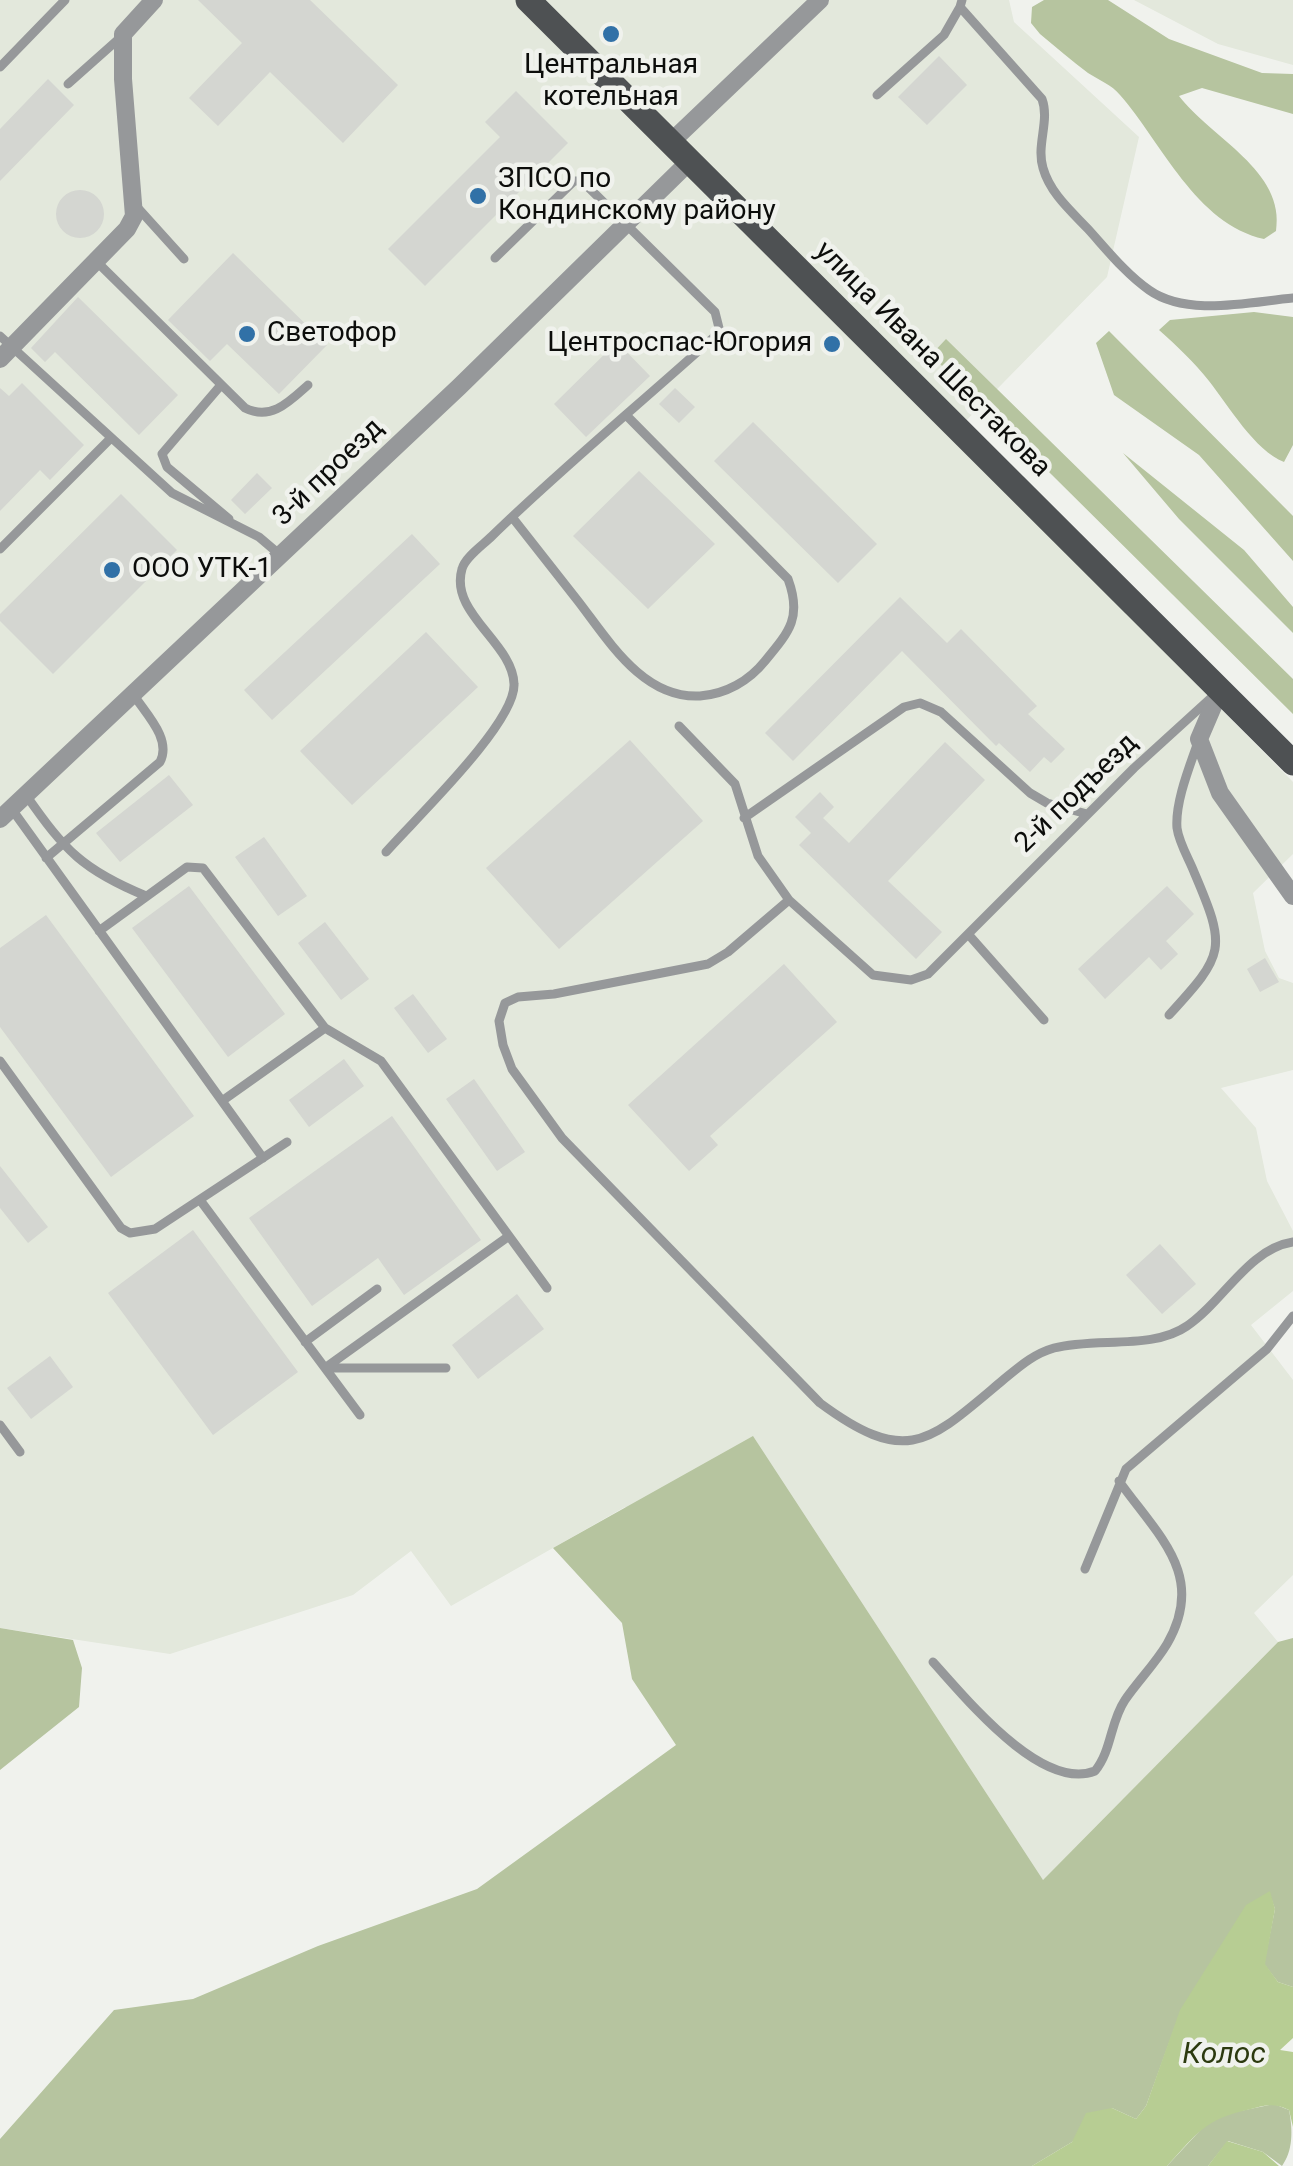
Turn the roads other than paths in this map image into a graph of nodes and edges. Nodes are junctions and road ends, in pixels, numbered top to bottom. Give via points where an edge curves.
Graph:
1 (65, 0) edge
2 (154, 0) edge
3 (528, 0) edge
4 (820, 0) edge
5 (961, 4) edge
6 (123, 34) junction
7 (0, 48) edge
8 (9, 58) junction
9 (0, 67) edge
10 (68, 84) dead end
11 (876, 94) dead end
12 (671, 142) junction
13 (690, 161) junction
14 (135, 205) junction
15 (625, 224) junction
16 (495, 258) dead end
17 (184, 259) dead end
18 (95, 260) junction
19 (1293, 298) edge
20 (4, 347) edge
21 (221, 385) junction
22 (308, 385) dead end
23 (627, 416) junction
24 (110, 438) junction
25 (512, 517) junction
26 (237, 526) junction
27 (0, 549) edge
28 (281, 556) junction
29 (1220, 690) junction
30 (133, 694) junction
31 (679, 726) dead end
32 (1199, 740) junction
33 (1293, 763) edge
34 (26, 795) junction
35 (5, 814) edge
36 (1087, 814) junction
37 (744, 818) junction
38 (62, 844) junction
39 (386, 852) dead end
40 (46, 858) junction
41 (146, 896) junction
42 (1293, 896) edge
43 (789, 900) junction
44 (99, 930) junction
45 (968, 934) junction
46 (1169, 1015) dead end
47 (1044, 1020) dead end
48 (325, 1028) junction
49 (0, 1061) edge
50 (222, 1101) junction
51 (287, 1142) dead end
52 (263, 1158) junction
53 (200, 1200) junction
54 (509, 1236) junction
55 (1293, 1242) edge
56 (547, 1288) dead end
57 (378, 1290) dead end
58 (1293, 1316) edge
59 (306, 1342) junction
60 (325, 1368) junction
61 (446, 1368) dead end
62 (360, 1415) dead end
63 (0, 1425) edge
64 (20, 1452) dead end
65 (1119, 1480) junction
66 (1084, 1569) dead end
67 (934, 1662) dead end

1 - 8 lane
2 - 6 street
3 - 12 main road, улица Ивана Шестакова
4 - 12 street
5 - 11 lane via 944,35
5 - 19 lane via 1042,99 1041,155 1050,184 1132,276 1160,296 1195,304
6 - 10 lane
6 - 14 street
7 - 8 lane
8 - 9 lane
12 - 13 main road, улица Ивана Шестакова
13 - 15 street, 3-й проезд
13 - 29 main road, улица Ивана Шестакова
14 - 17 lane
14 - 18 street via 127,229
15 - 16 lane via 574,180
15 - 23 lane via 719,320 714,337
15 - 28 street, 3-й проезд
18 - 20 street
18 - 21 lane
20 - 24 lane
21 - 22 lane via 262,414
21 - 26 lane via 166,446 163,461
23 - 25 lane
23 - 25 lane via 788,579 797,604 787,632 762,665 717,695 688,696 647,680
24 - 26 lane via 172,493
24 - 27 lane
25 - 39 lane via 462,566 460,586 506,661 514,684 508,710
26 - 28 lane
28 - 30 street, 3-й проезд
29 - 32 street
29 - 33 main road, улица Ивана Шестакова
29 - 36 lane, 2-й подъезд
30 - 34 street, 3-й проезд
30 - 38 lane via 165,753
31 - 37 lane, 2-й подъезд via 735,784
32 - 42 street via 1228,806
32 - 46 lane via 1178,832 1218,939 1207,972
34 - 35 street, 3-й проезд
34 - 38 lane
35 - 40 lane
36 - 37 lane via 1030,793 941,712 920,704 904,707
36 - 45 lane, 2-й подъезд
37 - 43 lane, 2-й подъезд via 758,856
38 - 40 lane
38 - 41 lane via 100,876
40 - 44 lane
41 - 44 lane
41 - 48 lane via 187,867 202,868
43 - 45 lane, 2-й подъезд via 873,976 892,980 928,974
43 - 55 lane via 708,964 518,997 506,1003 499,1022 512,1068 562,1138 820,1403 852,1427 886,1440 922,1440 1048,1350 1156,1338 1188,1326 1260,1258
44 - 50 lane
45 - 47 lane
48 - 50 lane
48 - 54 lane via 381,1060
49 - 53 lane via 121,1228 155,1229
50 - 52 lane
51 - 52 lane
52 - 53 lane
53 - 59 lane
54 - 56 lane
54 - 60 lane
57 - 59 lane
58 - 65 lane via 1267,1349
59 - 60 lane
60 - 61 lane
60 - 62 lane
63 - 64 lane
65 - 66 lane
65 - 67 lane via 1172,1556 1184,1598 1166,1646 1114,1719 1095,1771 1072,1775 1029,1754 981,1715

